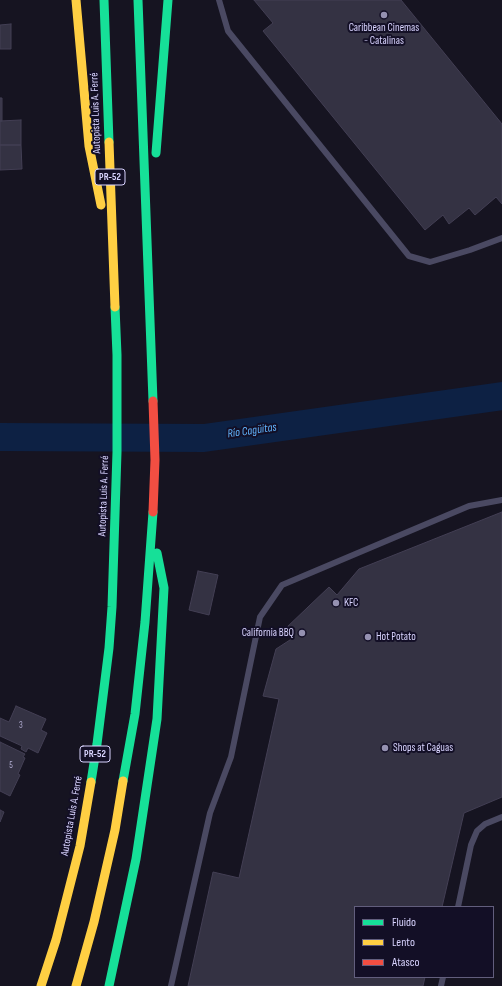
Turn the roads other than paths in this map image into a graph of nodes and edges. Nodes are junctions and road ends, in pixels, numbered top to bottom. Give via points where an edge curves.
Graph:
1 (76, 0) edge
2 (104, 0) edge
3 (138, 0) edge
4 (168, 0) edge
5 (219, 0) edge
6 (147, 232) junction
7 (502, 238) edge
8 (113, 266) junction
9 (502, 500) edge
10 (152, 524) junction
11 (502, 817) edge
12 (458, 906) edge
13 (41, 986) edge
14 (76, 986) edge
15 (109, 986) edge
16 (172, 986) edge

1 - 8 highway via 89,146
2 - 8 highway, Autopista Luis A. Ferré / PR-52
3 - 6 highway, PR-52
4 - 6 highway
5 - 7 lane via 228,30 409,256 430,262
6 - 10 highway, PR-52 via 154,460
8 - 13 highway, Autopista Luis A. Ferré / PR-52 via 117,354 117,452 109,648 97,744 80,846 56,940
9 - 16 lane via 470,506 282,585 260,617 231,757 210,813
10 - 14 highway, PR-52 via 135,714 115,830
10 - 15 highway via 164,588 158,719 136,859
11 - 12 lane via 485,824 477,831 471,845

